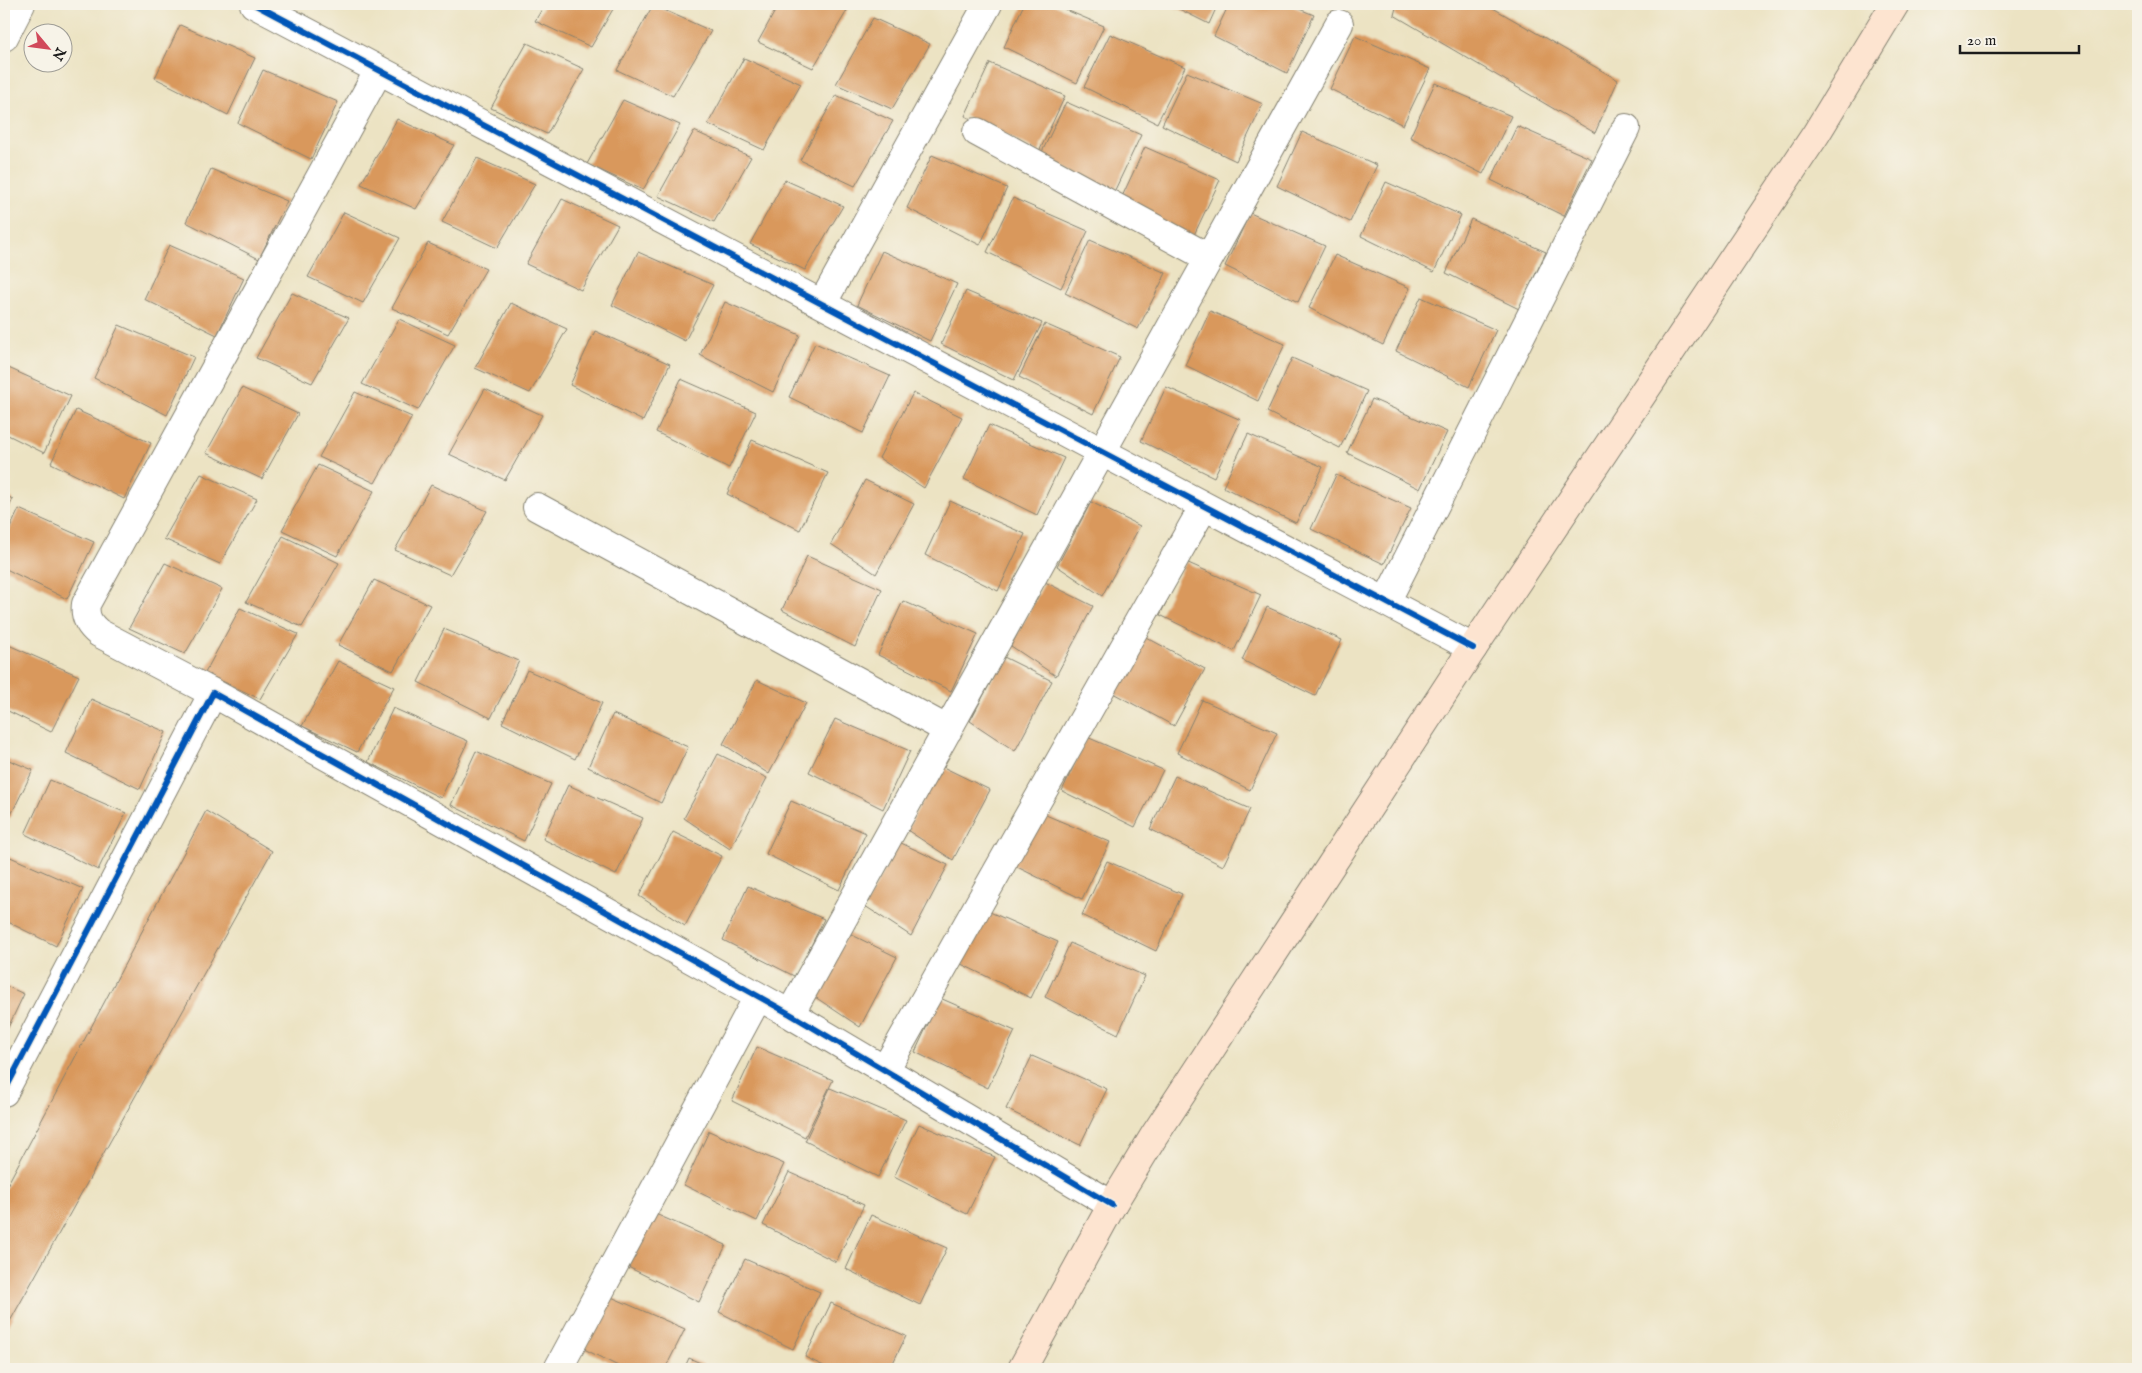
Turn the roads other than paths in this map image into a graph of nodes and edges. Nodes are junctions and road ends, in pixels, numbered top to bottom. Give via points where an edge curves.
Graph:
1 (21, 4) edge
2 (254, 4) edge
3 (988, 4) edge
4 (1895, 4) edge
5 (1339, 24) dead end
6 (4, 36) edge
7 (379, 70) junction
8 (1626, 128) dead end
9 (977, 132) dead end
10 (1209, 258) junction
11 (822, 304) junction
12 (1102, 452) junction
13 (1204, 506) junction
14 (537, 507) dead end
15 (1386, 602) junction
16 (1473, 648) junction
17 (213, 693) junction
18 (948, 730) junction
19 (758, 997) junction
20 (790, 1014) junction
21 (885, 1070) junction
22 (4, 1092) edge
23 (1112, 1205) junction
24 (558, 1369) edge
25 (1022, 1369) edge

1 - 6 street
2 - 7 street
3 - 11 street
4 - 16 main road via 1816,134
5 - 10 street
7 - 11 street
7 - 17 street via 86,604 84,612 87,619 99,633
8 - 15 street
9 - 10 street
10 - 12 street
11 - 12 street
12 - 13 street
12 - 18 street
13 - 15 street
13 - 21 street
14 - 18 street
15 - 16 street
16 - 23 main road
17 - 19 street
17 - 22 street
18 - 20 street
19 - 20 street
19 - 24 street
20 - 21 street
21 - 23 street
23 - 25 main road

